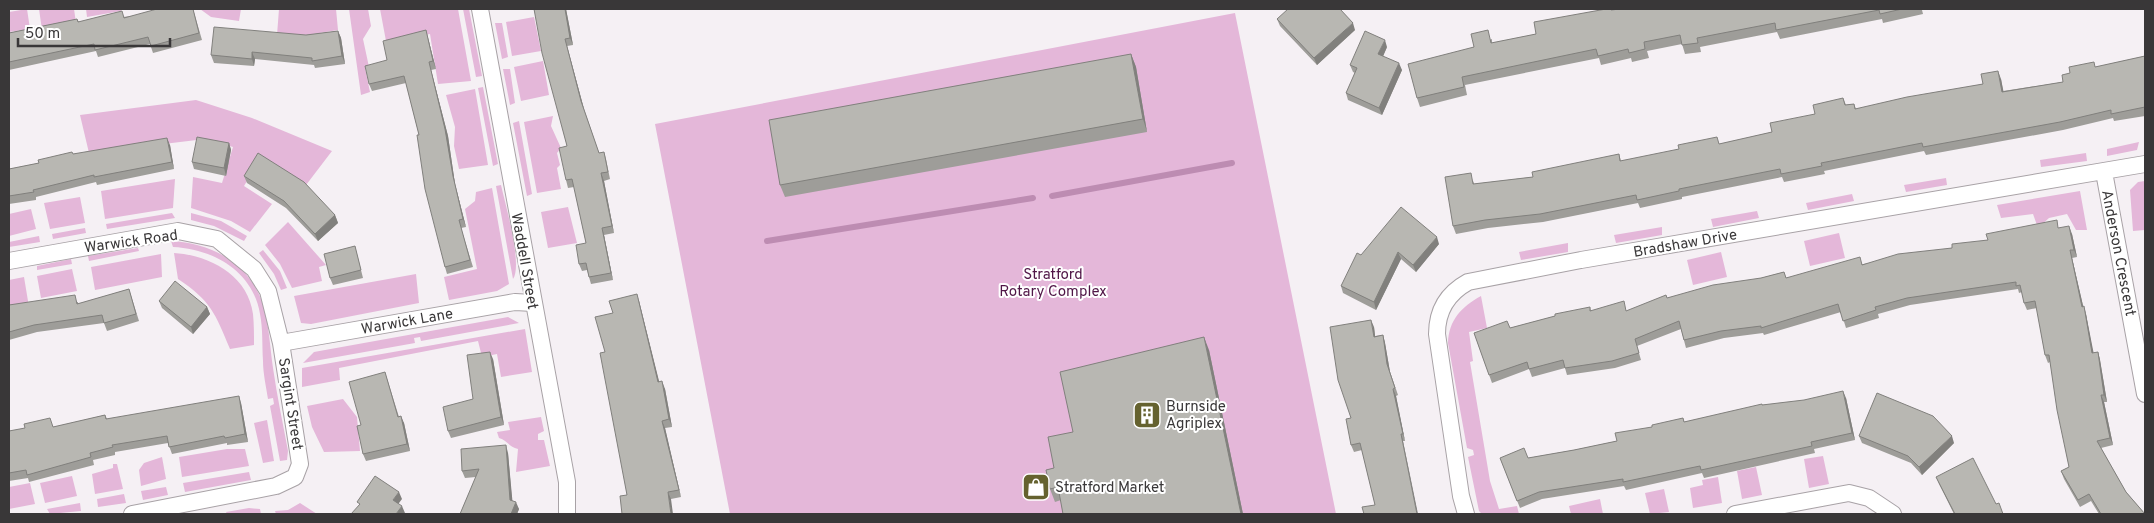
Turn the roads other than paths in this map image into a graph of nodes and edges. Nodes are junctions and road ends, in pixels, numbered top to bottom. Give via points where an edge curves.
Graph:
1 (480, 9) edge
2 (2145, 164) edge
3 (2104, 172) junction
4 (9, 260) edge
5 (533, 303) junction
6 (281, 343) junction
7 (2145, 394) edge
8 (132, 514) edge
9 (567, 514) edge
10 (1466, 514) edge
11 (1735, 514) edge
12 (1892, 514) edge

1 - 5 street, Waddell Street
2 - 3 street, Bradshaw Drive
3 - 7 street, Anderson Crescent
3 - 10 street, Bradshaw Drive via 1580,260 1468,282 1445,303 1438,318 1437,334
4 - 6 street, Warwick Road via 178,231 217,240 254,269 268,291
5 - 6 street, Warwick Lane via 515,302
5 - 9 street, Waddell Street via 567,482
6 - 8 street, Sargint Street via 300,464 294,477 276,486
11 - 12 street via 1849,493 1869,498

